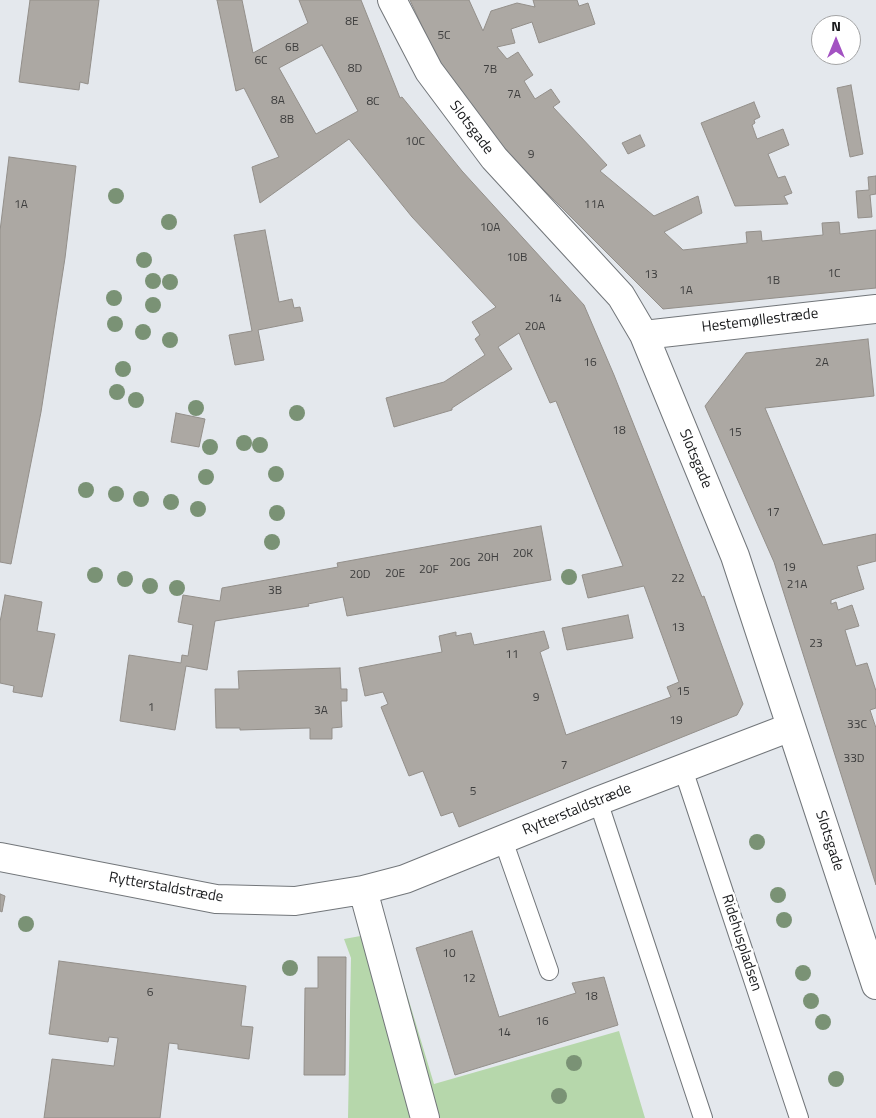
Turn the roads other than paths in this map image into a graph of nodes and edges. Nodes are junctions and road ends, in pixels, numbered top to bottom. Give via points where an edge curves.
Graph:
1 (392, 0) edge
2 (876, 309) edge
3 (644, 335) junction
4 (791, 727) junction
5 (683, 769) junction
6 (598, 801) junction
7 (503, 840) junction
8 (0, 857) edge
9 (364, 890) junction
10 (549, 971) dead end
11 (876, 984) edge
12 (424, 1118) edge
13 (703, 1118) edge
14 (799, 1118) edge

1 - 3 street, Slotsgade via 429,71 494,158 621,296
2 - 3 street, Hestemøllestræde
3 - 4 street, Slotsgade via 736,556
4 - 5 street, Rytterstaldstræde
4 - 11 street, Slotsgade
5 - 6 street, Rytterstaldstræde
5 - 14 lane, Ridehuspladsen
6 - 7 street, Rytterstaldstræde
6 - 13 lane
7 - 9 street, Rytterstaldstræde via 405,879
7 - 10 lane
8 - 9 street, Rytterstaldstræde via 216,899 295,901
9 - 12 street

